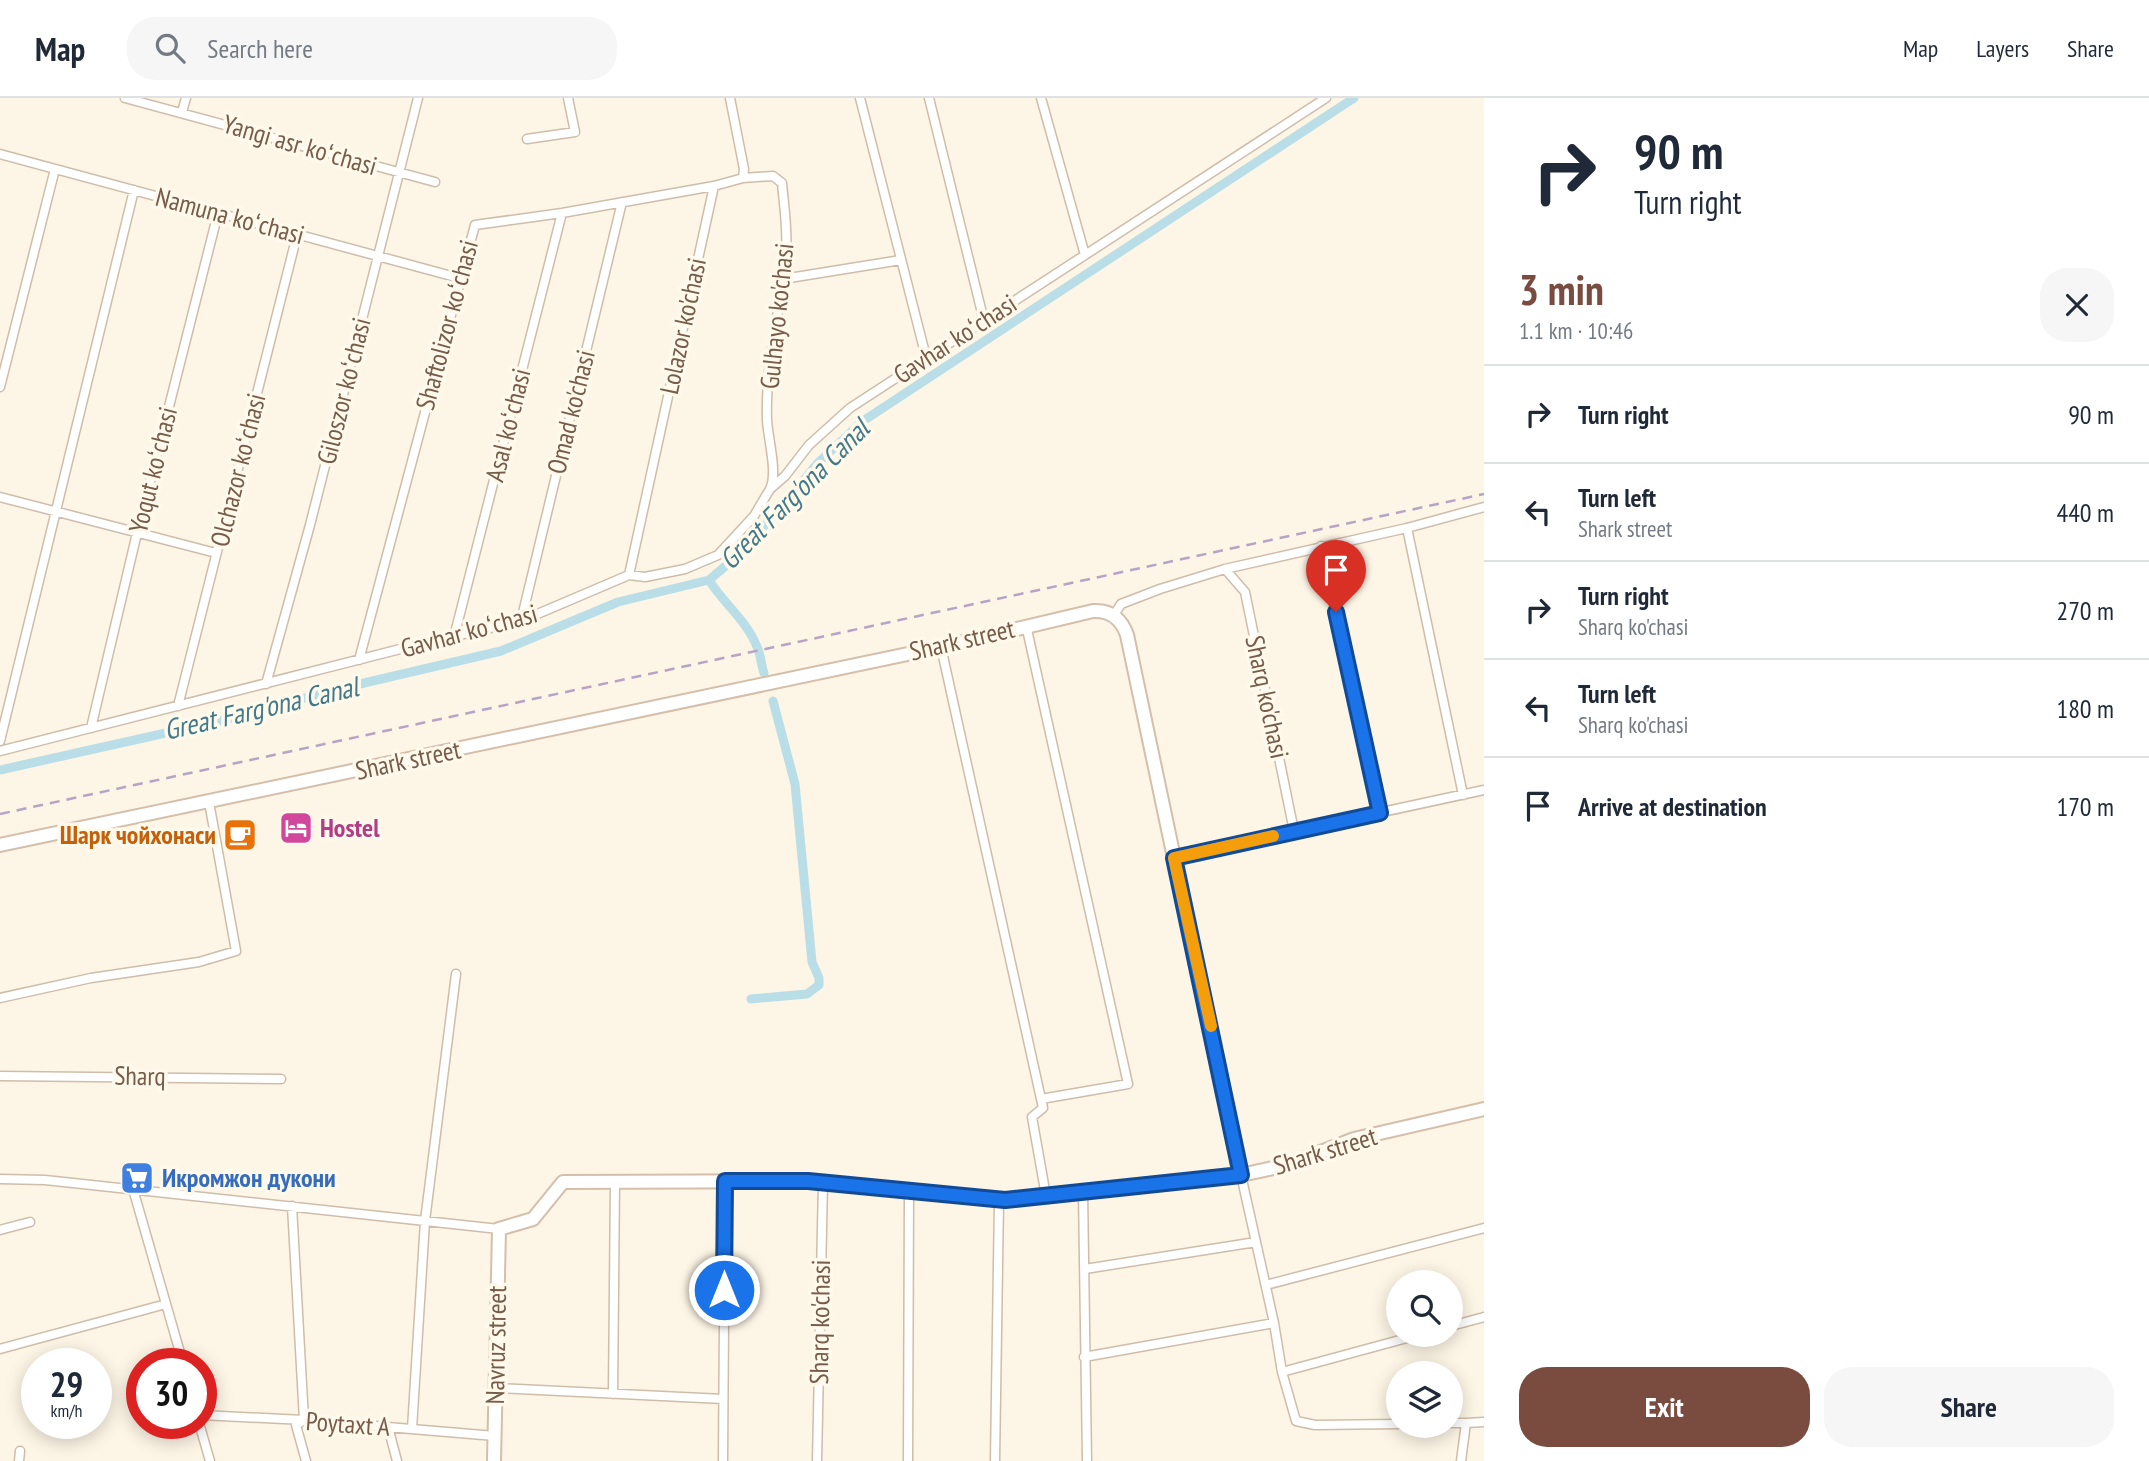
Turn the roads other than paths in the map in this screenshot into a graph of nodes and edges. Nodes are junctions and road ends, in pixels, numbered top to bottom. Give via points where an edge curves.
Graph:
1 (125, 98) edge
2 (186, 98) edge
3 (418, 98) edge
4 (568, 98) edge
5 (730, 98) edge
6 (860, 98) edge
7 (929, 98) edge
8 (1041, 98) edge
9 (1326, 98) edge
10 (182, 112) junction
11 (527, 139) dead end
12 (0, 154) edge
13 (55, 169) junction
14 (399, 173) junction
15 (743, 178) junction
16 (436, 182) dead end
17 (713, 186) junction
18 (134, 190) junction
19 (622, 202) junction
20 (218, 213) junction
21 (562, 213) junction
22 (297, 235) junction
23 (380, 255) junction
24 (1085, 255) junction
25 (901, 260) junction
26 (459, 278) junction
27 (783, 279) junction
28 (984, 321) junction
29 (926, 357) junction
30 (0, 387) edge
31 (770, 489) junction
32 (0, 497) edge
33 (1484, 507) edge
34 (56, 512) junction
35 (1407, 527) junction
36 (137, 533) junction
37 (1321, 546) junction
38 (216, 553) junction
39 (1225, 569) junction
40 (629, 575) junction
41 (1114, 615) junction
42 (521, 621) junction
43 (1026, 625) junction
44 (453, 636) junction
45 (941, 647) junction
46 (359, 660) junction
47 (266, 684) junction
48 (178, 706) junction
49 (91, 728) junction
50 (0, 741) edge
51 (0, 751) edge
52 (1484, 790) edge
53 (1463, 795) junction
54 (209, 802) junction
55 (1380, 813) junction
56 (1294, 831) junction
57 (0, 845) edge
58 (1174, 858) junction
59 (456, 974) dead end
60 (0, 999) edge
61 (0, 1076) edge
62 (281, 1079) dead end
63 (1041, 1099) junction
64 (1484, 1109) edge
65 (1241, 1175) junction
66 (0, 1178) edge
67 (725, 1181) junction
68 (615, 1182) junction
69 (823, 1182) junction
70 (133, 1189) junction
71 (909, 1191) junction
72 (1083, 1191) junction
73 (1046, 1196) junction
74 (999, 1200) junction
75 (292, 1206) junction
76 (425, 1221) junction
77 (30, 1222) dead end
78 (1484, 1228) edge
79 (499, 1229) junction
80 (0, 1230) edge
81 (1256, 1242) junction
82 (1085, 1269) junction
83 (1266, 1286) junction
84 (166, 1304) junction
85 (1484, 1317) edge
86 (1274, 1323) junction
87 (1463, 1323) edge
88 (1386, 1344) edge
89 (179, 1348) edge
90 (0, 1349) edge
91 (1084, 1357) junction
92 (1282, 1372) junction
93 (496, 1388) junction
94 (613, 1394) junction
95 (723, 1399) junction
96 (217, 1416) edge
97 (304, 1420) junction
98 (1484, 1422) edge
99 (1466, 1423) joint
100 (1386, 1424) edge
101 (388, 1427) junction
102 (412, 1429) junction
103 (495, 1436) junction
104 (204, 1439) edge
105 (20, 1451) dead end
106 (19, 1461) edge
107 (210, 1461) edge
108 (306, 1461) edge
109 (397, 1461) edge
110 (494, 1461) edge
111 (723, 1461) edge
112 (817, 1461) edge
113 (908, 1461) edge
114 (995, 1461) edge
115 (1087, 1461) edge
116 (1461, 1461) edge

1 - 10 street, Yangi asr koʻchasi
2 - 10 street
3 - 14 street, Giloszor koʻchasi
4 - 11 street via 575,132
5 - 15 street
6 - 25 street
7 - 28 street
8 - 24 street
9 - 24 street, Gavhar koʻchasi
10 - 14 street, Yangi asr koʻchasi
12 - 13 street, Namuna koʻchasi
13 - 18 street, Namuna koʻchasi
13 - 30 street
14 - 16 street, Yangi asr koʻchasi
14 - 23 street, Giloszor koʻchasi
15 - 17 street
15 - 27 street, Gulhayo ko'chasi via 774,176 782,183 787,250
17 - 19 street, Shaftolizor koʻchasi
17 - 40 street, Lolazor ko'chasi
18 - 20 street, Namuna koʻchasi
18 - 34 street
19 - 21 street, Shaftolizor koʻchasi
19 - 42 street, Omad ko'chasi
20 - 22 street, Namuna koʻchasi
20 - 36 street, Yoqut koʻchasi
21 - 26 street, Shaftolizor koʻchasi via 475,225
21 - 44 street, Asal koʻchasi
22 - 23 street, Namuna koʻchasi
22 - 38 street, Olchazor koʻchasi
23 - 26 street, Namuna koʻchasi
23 - 47 street, Giloszor koʻchasi
24 - 28 street, Gavhar koʻchasi
25 - 27 street
25 - 29 street
26 - 46 street, Shaftolizor koʻchasi
27 - 31 street, Gulhayo ko'chasi via 767,418
28 - 29 street, Gavhar koʻchasi
29 - 31 street, Gavhar koʻchasi via 850,408
31 - 40 street, Gavhar koʻchasi via 754,516 718,555 645,578
32 - 34 street
33 - 35 street
34 - 36 street
34 - 50 street
35 - 37 street
35 - 53 street
36 - 38 street
36 - 49 street, Yoqut koʻchasi
37 - 39 street
37 - 55 street
38 - 48 street, Olchazor koʻchasi
39 - 41 street via 1121,604
39 - 56 street, Sharq ko'chasi via 1245,592
40 - 42 street, Gavhar koʻchasi
41 - 43 main road, Shark street via 1093,611
41 - 58 main road, Shark street via 1127,635
42 - 44 street, Gavhar koʻchasi
43 - 45 main road, Shark street
43 - 63 street via 1128,1084
44 - 46 street, Gavhar koʻchasi
45 - 54 main road, Shark street
45 - 63 street
46 - 47 street, Gavhar koʻchasi
47 - 48 street, Gavhar koʻchasi
48 - 49 street, Gavhar koʻchasi
49 - 51 street, Gavhar koʻchasi
52 - 53 street
53 - 55 street
54 - 57 main road, Shark street
54 - 60 street via 236,951
55 - 56 street
56 - 58 street
58 - 65 main road, Shark street
59 - 76 street
61 - 62 street, Sharq
63 - 73 street via 1042,1108 1032,1117
64 - 65 main road, Shark street via 1354,1139 1287,1165
65 - 72 main road
65 - 81 street
66 - 70 street
67 - 68 main road
67 - 69 main road
67 - 95 street
68 - 79 main road via 563,1182 533,1219
68 - 94 street
69 - 71 main road
69 - 112 street, Sharq ko'chasi
70 - 75 street
70 - 84 street
71 - 74 main road
71 - 113 street
72 - 73 main road
72 - 82 street
73 - 74 main road
74 - 114 street
75 - 76 street
75 - 97 street
76 - 79 street
76 - 102 street
77 - 80 street
78 - 83 street
79 - 93 main road, Navruz street
81 - 82 street
81 - 83 street
82 - 91 street
83 - 86 street
84 - 89 street
84 - 90 street
85 - 87 street
86 - 91 street
86 - 92 street
88 - 92 street
91 - 115 street
92 - 100 street via 1296,1421
93 - 94 street
93 - 103 main road, Navruz street
94 - 95 street
95 - 111 street
96 - 97 street, Poytaxt A
97 - 101 street, Poytaxt A
97 - 108 street via 296,1425
98 - 99 street
99 - 116 street
101 - 102 street, Poytaxt A
101 - 109 street
102 - 103 street, Poytaxt A
103 - 110 main road, Navruz street
104 - 107 street
105 - 106 street

